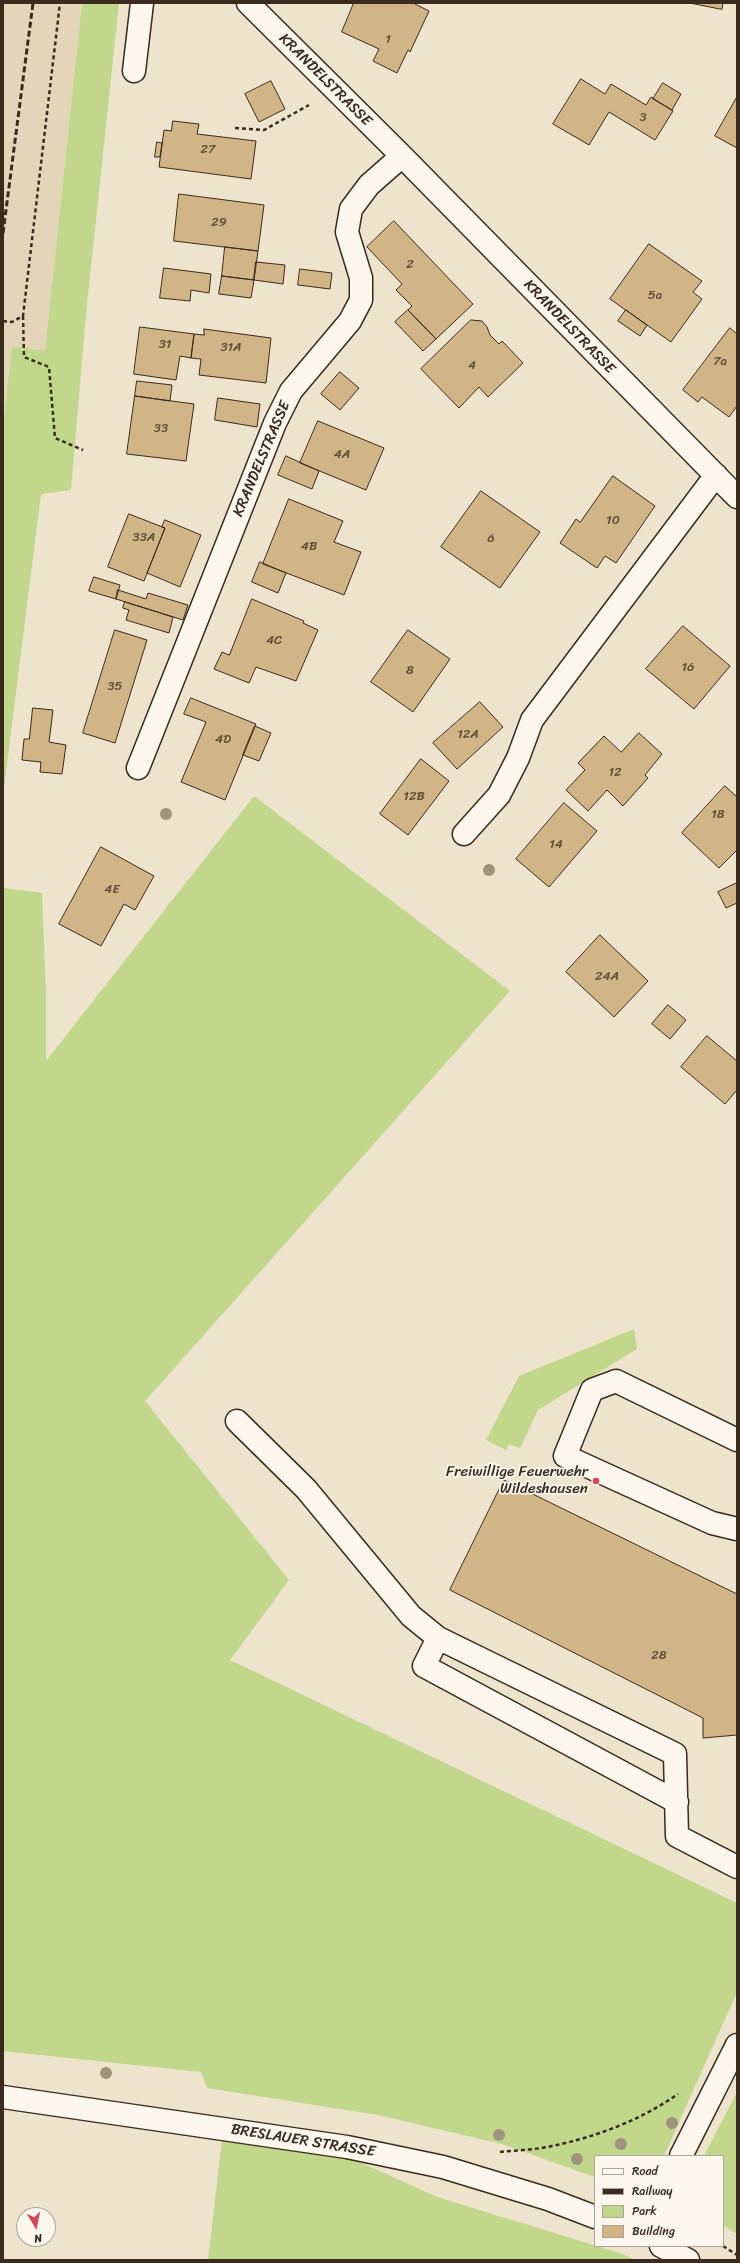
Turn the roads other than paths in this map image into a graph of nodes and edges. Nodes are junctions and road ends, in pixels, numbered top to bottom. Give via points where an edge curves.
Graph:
1 (142, 3) edge
2 (248, 3) edge
3 (134, 71) dead end
4 (402, 156) junction
5 (716, 475) junction
6 (737, 497) edge
7 (138, 768) dead end
8 (464, 834) dead end
9 (237, 1421) dead end
10 (737, 1440) edge
11 (737, 1529) edge
12 (438, 1638) junction
13 (677, 1802) junction
14 (737, 1867) edge
15 (737, 2045) edge
16 (3, 2097) edge
17 (681, 2155) edge
18 (594, 2217) edge
19 (664, 2247) edge
20 (688, 2260) edge

1 - 3 street
2 - 4 street, KRANDELSTRASSE
4 - 5 street, KRANDELSTRASSE
4 - 7 street, KRANDELSTRASSE via 369,185 351,209 347,232 362,278 361,300 350,321 291,391 274,423
5 - 6 street, KRANDELSTRASSE
5 - 8 street via 532,720 518,758 499,795
9 - 12 street via 306,1489 411,1616
10 - 11 street via 616,1381 592,1390 565,1456 712,1523
12 - 13 street via 675,1754
12 - 13 street via 424,1666
13 - 14 street via 677,1836
15 - 17 street
16 - 18 street, BRESLAUER STRASSE via 347,2147 443,2167 548,2199
19 - 20 street

